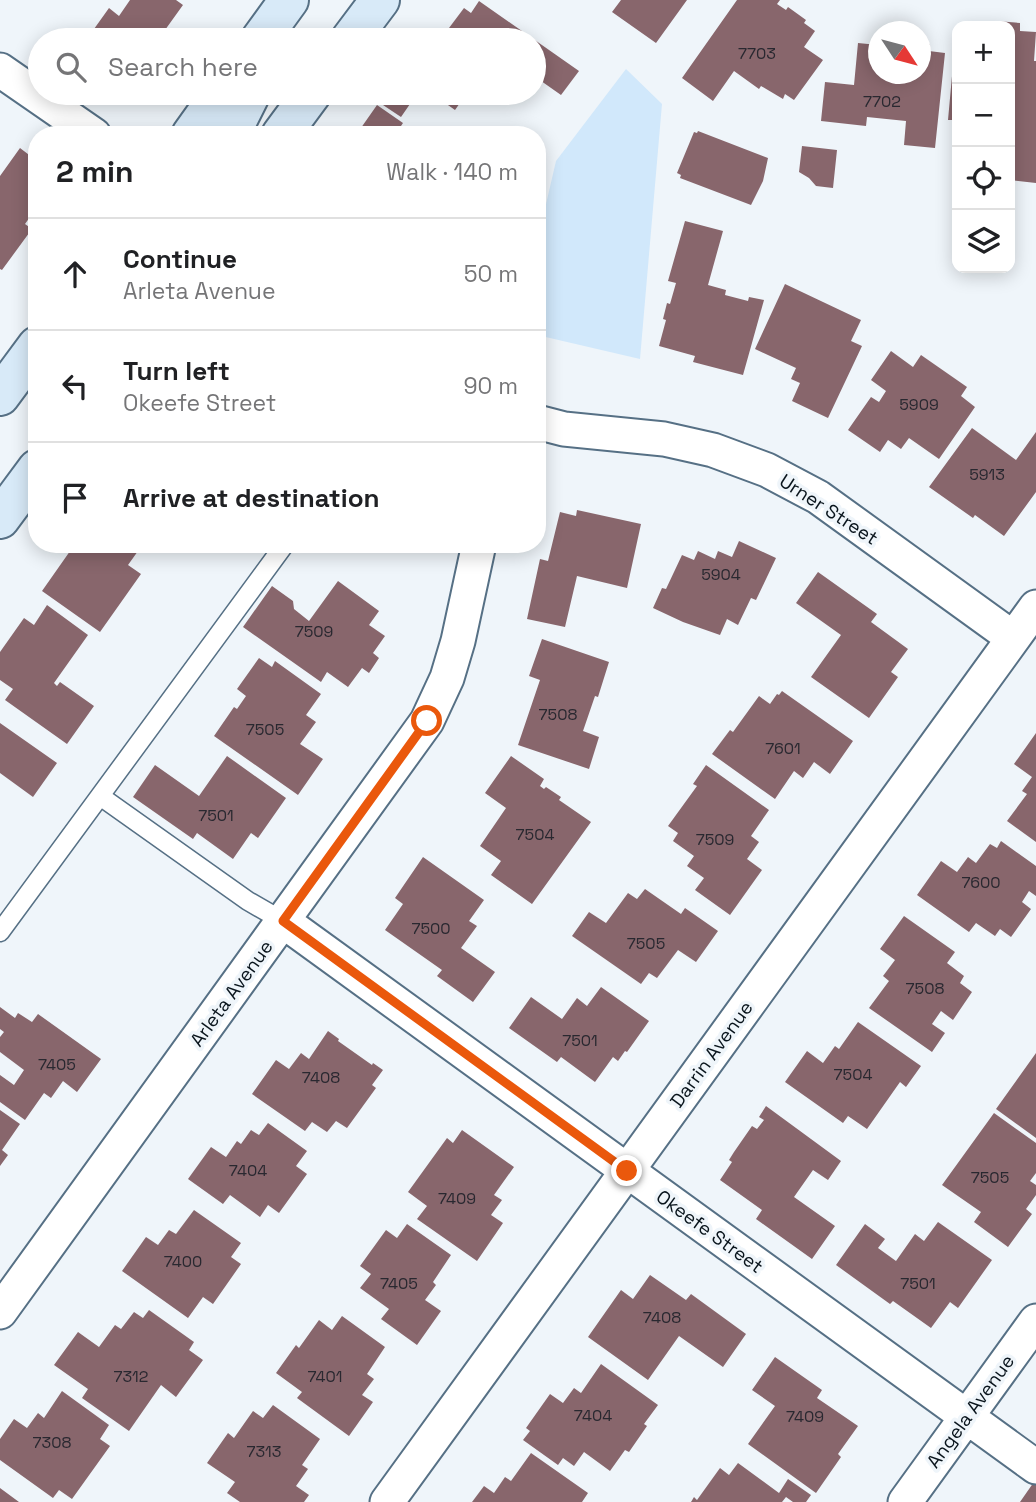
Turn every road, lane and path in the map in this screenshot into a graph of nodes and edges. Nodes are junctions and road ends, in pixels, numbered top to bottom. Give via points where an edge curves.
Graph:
1 (289, 0) edge
2 (297, 0) edge
3 (380, 0) edge
4 (269, 28) edge
5 (283, 28) edge
6 (359, 28) edge
7 (0, 70) edge
8 (28, 89) edge
9 (51, 105) edge
10 (212, 105) edge
11 (245, 105) edge
12 (303, 105) edge
13 (81, 126) edge
14 (197, 126) edge
15 (234, 126) edge
16 (288, 126) edge
17 (28, 358) edge
18 (0, 396) edge
19 (546, 424) edge
20 (28, 481) edge
21 (0, 519) edge
22 (278, 553) edge
23 (477, 553) edge
24 (1036, 607) edge
25 (1013, 638) junction
26 (100, 796) junction
27 (283, 921) junction
28 (0, 932) edge
29 (627, 1171) junction
30 (0, 1312) edge
31 (1036, 1321) edge
32 (966, 1416) junction
33 (1036, 1467) edge
34 (387, 1502) edge
35 (905, 1502) edge

1 - 4 main road
2 - 5 main road
3 - 6 main road
7 - 8 street
9 - 13 street
10 - 14 main road
11 - 15 main road
12 - 16 main road
17 - 18 main road
19 - 25 street, Urner Street via 664,439 713,450 767,470 818,497
20 - 21 main road
22 - 26 lane
23 - 27 street, Arleta Avenue via 447,678 427,721
24 - 25 street, Darrin Avenue
25 - 29 street, Darrin Avenue
26 - 27 lane
26 - 28 lane
27 - 29 street, Okeefe Street
27 - 30 street, Arleta Avenue
29 - 32 street, Okeefe Street
29 - 34 street, Darrin Avenue
31 - 32 street, Angela Avenue
32 - 33 street, Okeefe Street
32 - 35 street, Angela Avenue

